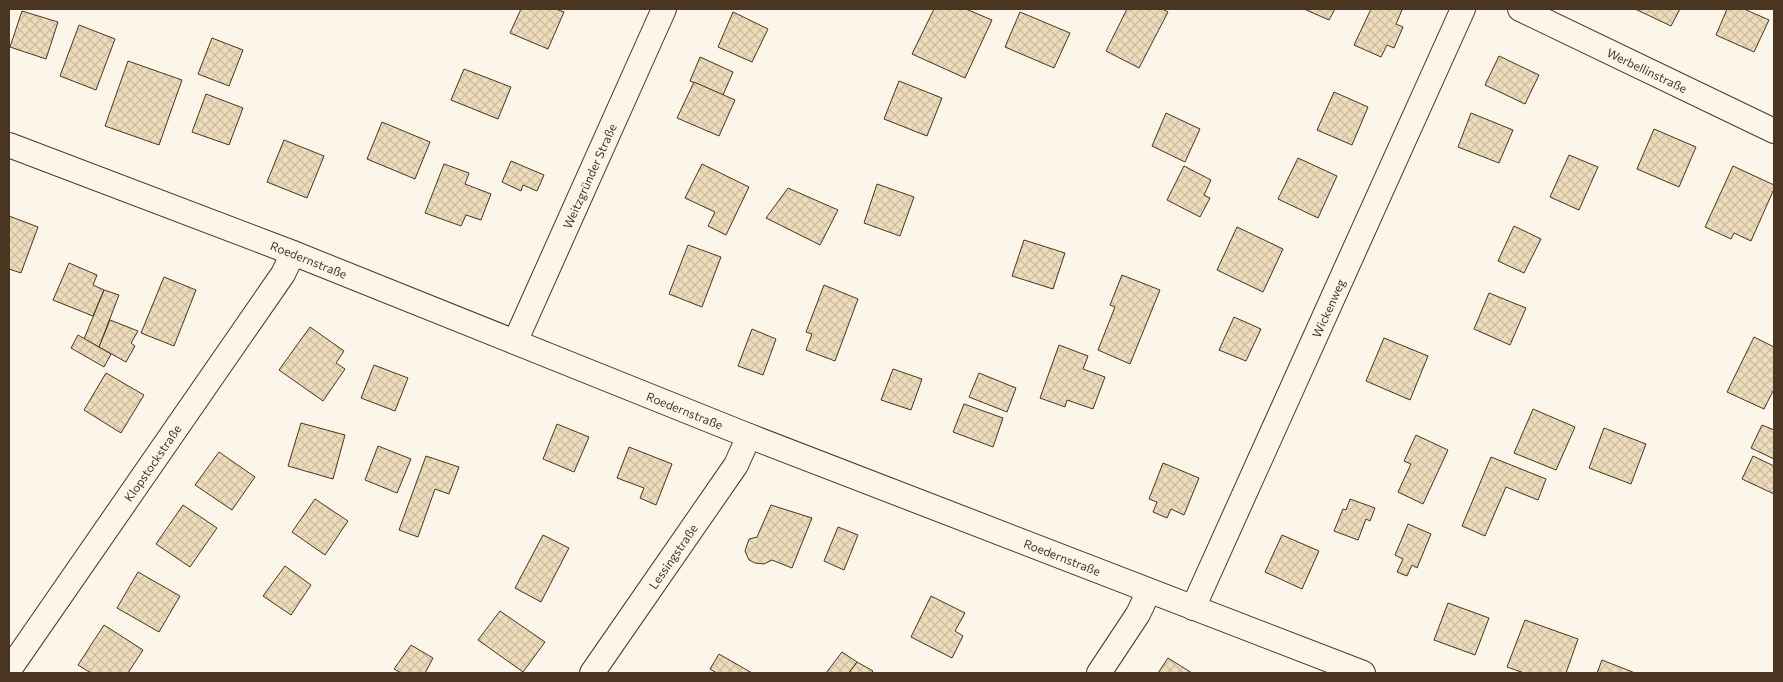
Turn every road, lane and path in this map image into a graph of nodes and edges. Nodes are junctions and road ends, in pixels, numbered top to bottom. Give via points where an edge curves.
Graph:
1 (664, 9) edge
2 (1463, 9) edge
3 (1520, 9) edge
4 (1774, 131) edge
5 (9, 145) edge
6 (292, 253) junction
7 (515, 342) junction
8 (749, 436) junction
9 (1148, 591) junction
10 (1193, 608) junction
11 (9, 670) edge
12 (592, 673) edge
13 (1099, 673) edge
14 (1363, 673) edge

1 - 7 street, Weitzgründer Straße
2 - 10 street, Wickenweg
3 - 4 street, Werbellinstraße
5 - 6 street, Roedernstraße
6 - 7 street, Roedernstraße
6 - 11 street, Klopstockstraße via 283,274
7 - 8 street, Roedernstraße
8 - 9 street, Roedernstraße
8 - 12 street, Lessingstraße via 736,465
9 - 10 street, Roedernstraße
9 - 13 street via 1138,614
10 - 14 street, Roedernstraße

